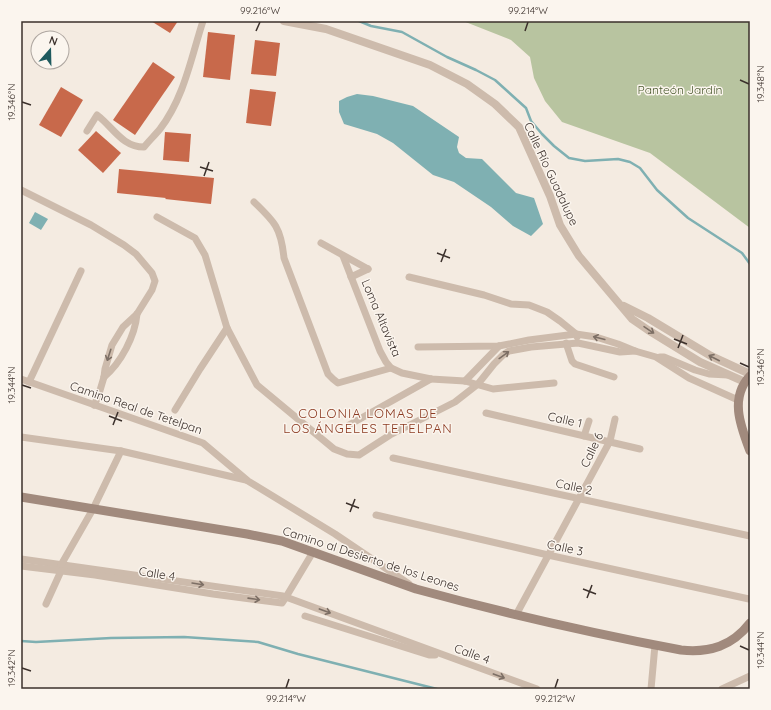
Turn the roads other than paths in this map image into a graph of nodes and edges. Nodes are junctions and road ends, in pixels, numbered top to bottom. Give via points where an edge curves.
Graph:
1 (203, 21) edge
2 (284, 21) edge
3 (87, 131) dead end
4 (21, 190) edge
5 (254, 202) dead end
6 (157, 217) dead end
7 (321, 243) dead end
8 (343, 256) junction
9 (81, 271) dead end
10 (351, 277) junction
11 (409, 277) dead end
12 (620, 304) junction
13 (137, 314) junction
14 (227, 328) junction
15 (576, 334) junction
16 (114, 342) junction
17 (566, 343) junction
18 (578, 343) junction
19 (499, 346) junction
20 (418, 347) dead end
21 (126, 348) junction
22 (635, 351) junction
23 (656, 357) junction
24 (391, 368) junction
25 (728, 375) junction
26 (104, 377) junction
27 (614, 377) dead end
28 (748, 377) edge
29 (21, 379) edge
30 (431, 379) junction
31 (465, 381) junction
32 (29, 382) junction
33 (554, 383) dead end
34 (478, 384) junction
35 (463, 396) junction
36 (738, 400) junction
37 (94, 405) junction
38 (175, 410) dead end
39 (486, 413) dead end
40 (615, 419) dead end
41 (589, 421) dead end
42 (349, 425) dead end
43 (584, 436) junction
44 (21, 437) edge
45 (610, 441) junction
46 (640, 449) dead end
47 (121, 451) junction
48 (750, 451) edge
49 (393, 458) dead end
50 (248, 481) junction
51 (21, 497) edge
52 (580, 499) junction
53 (93, 509) junction
54 (376, 515) dead end
55 (750, 536) edge
56 (313, 552) junction
57 (548, 555) junction
58 (21, 559) edge
59 (21, 566) edge
60 (61, 568) junction
61 (416, 589) junction
62 (286, 597) junction
63 (749, 599) edge
64 (46, 604) dead end
65 (516, 615) junction
66 (305, 616) dead end
67 (750, 623) edge
68 (656, 646) junction
69 (440, 654) junction
70 (750, 676) edge
71 (537, 689) edge
72 (652, 689) edge
73 (722, 689) edge

1 - 3 street via 181,91 160,128 144,147 129,145 96,116
2 - 12 street, Calle Río Guadalupe via 326,29 430,65 467,84 495,104 519,127 560,225 579,256
4 - 13 street via 91,226 136,254 152,273 155,281
5 - 24 street via 269,216 280,233 284,258 328,374 338,383
6 - 14 street via 195,238 205,255
7 - 8 street
8 - 10 street, Loma Altavista
8 - 10 street via 368,269
9 - 32 street
10 - 24 street, Loma Altavista via 380,351
11 - 15 street via 511,304 529,305 547,312
12 -> 25 street, Calle Río Guadalupe via 632,319 648,330 700,362
28 -> 12 street, Calle Río Guadalupe
13 - 16 street via 123,327
13 - 21 street via 134,333
14 - 35 street via 257,385 334,449 347,454 359,455 390,435
14 - 38 street
15 - 18 street
15 - 19 street
22 -> 15 street via 596,337
16 - 21 street
16 -> 26 street
17 - 18 street
17 - 27 street via 575,364
34 -> 17 street via 494,364 509,351
18 - 22 street via 620,352
19 - 20 street
19 - 31 street
21 - 26 street
22 - 23 street
23 - 25 street via 664,357 709,374
23 - 36 street via 689,378
24 - 30 street, Loma Altavista
25 - 28 street, Calle Río Guadalupe
26 - 37 street
28 - 36 main road
29 - 32 street, Camino Real de Tetelpan
30 - 31 street, Loma Altavista
30 - 42 street
31 - 34 street, Loma Altavista
31 - 35 street
32 - 37 street, Camino Real de Tetelpan
33 - 34 street, Loma Altavista via 494,389
34 - 35 street
36 - 48 main road via 739,418
37 - 50 street, Camino Real de Tetelpan via 203,443
39 - 43 street, Calle 1
40 - 45 street, Calle 6
41 - 43 street
43 - 45 street, Calle 1
44 - 47 street
45 - 46 street, Calle 1
45 - 52 street, Calle 6
47 - 50 street
47 - 53 street
49 - 52 street, Calle 2
50 - 61 street, Camino Real de Tetelpan via 335,534
51 - 53 main road, Camino al Desierto de los Leones
52 - 55 street, Calle 2
52 - 57 street, Calle 6
53 - 56 main road, Camino al Desierto de los Leones via 247,534 282,541
53 - 60 street
54 - 57 street, Calle 3
56 - 61 main road, Camino al Desierto de los Leones
56 - 62 street
57 - 63 street, Calle 3
57 - 65 street, Calle 6
58 - 60 street, Calle 4
59 - 60 street, Calle 4
60 -> 62 street, Calle 4
60 - 64 street
61 - 65 main road, Camino al Desierto de los Leones
62 -> 69 street, Calle 4
65 - 68 main road, Camino al Desierto de los Leones
66 - 69 street via 429,655
67 - 68 main road, Camino al Desierto de los Leones via 743,632 727,643 710,650 694,652
68 - 72 street
69 -> 71 street, Calle 4
70 - 73 street

